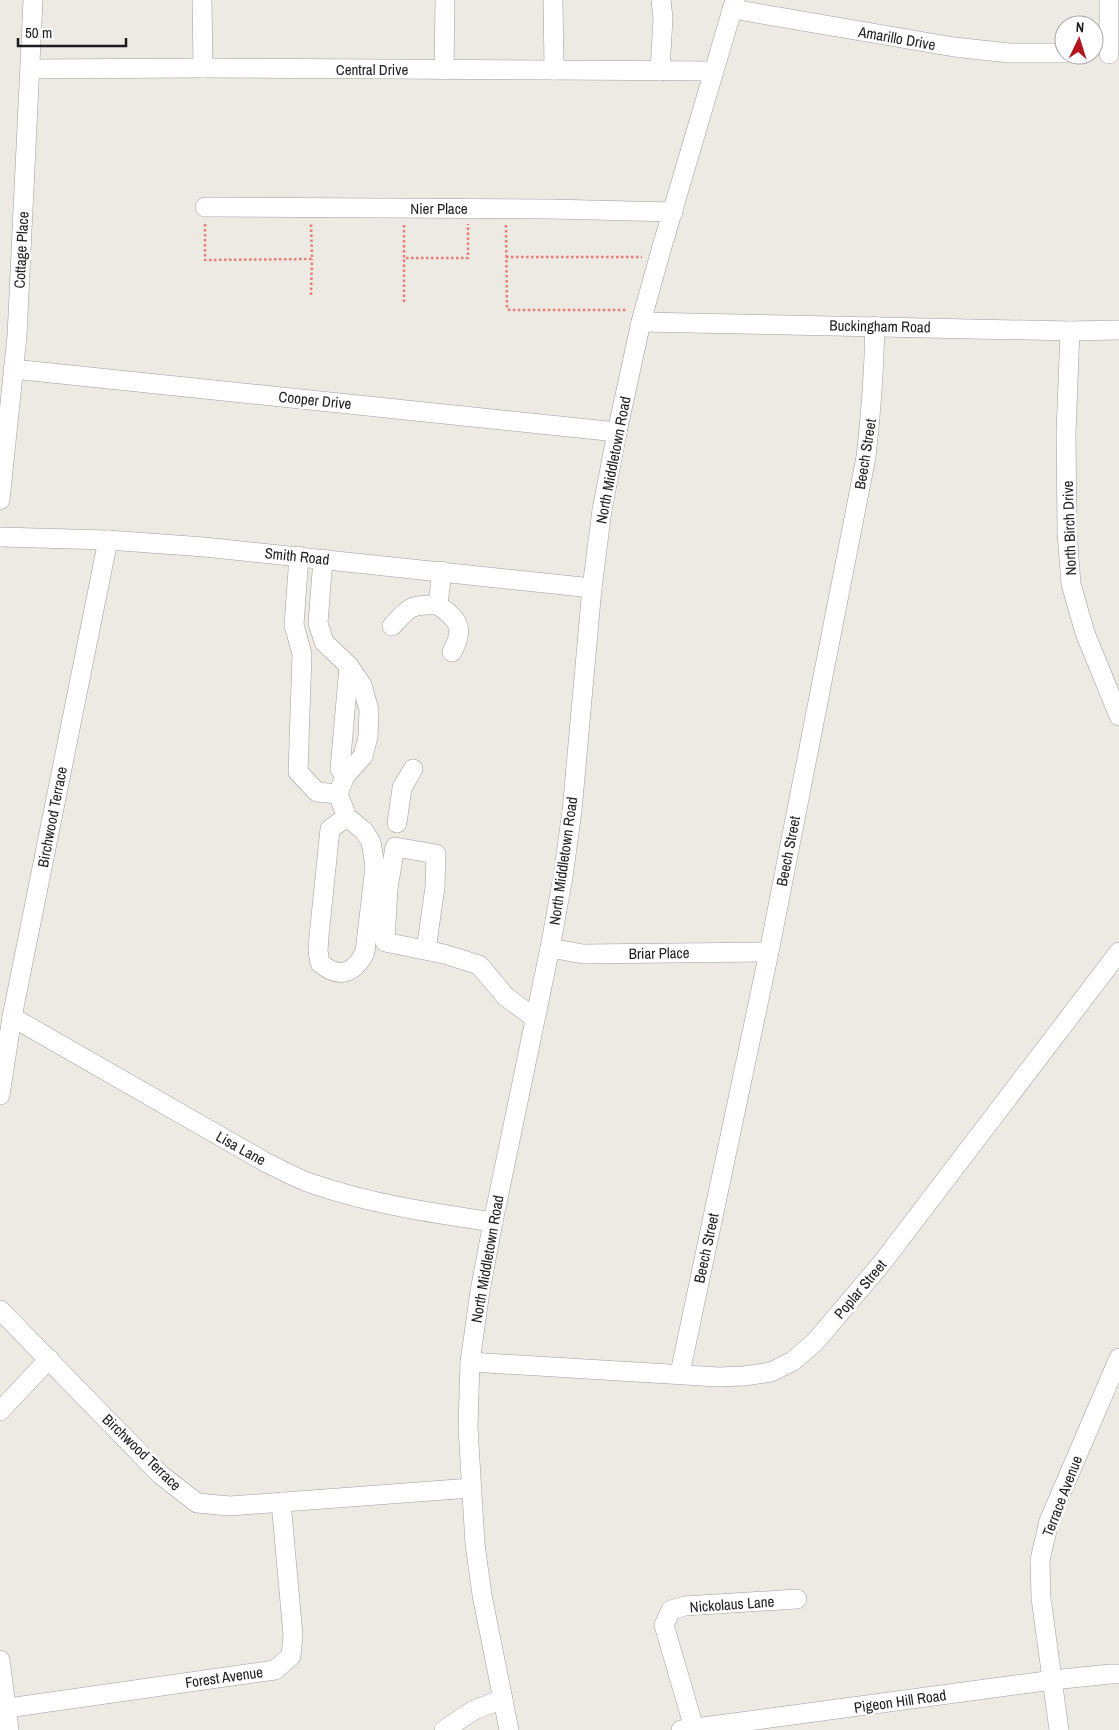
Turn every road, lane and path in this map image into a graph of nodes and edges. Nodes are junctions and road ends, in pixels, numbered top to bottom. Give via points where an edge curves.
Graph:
1 (33, 0) edge
2 (202, 0) edge
3 (445, 0) edge
4 (553, 0) edge
5 (662, 0) edge
6 (1109, 0) edge
7 (733, 4) edge
8 (1054, 53) edge
9 (1107, 54) edge
10 (203, 68) junction
11 (31, 69) junction
12 (444, 70) junction
13 (554, 70) junction
14 (660, 71) junction
15 (714, 71) junction
16 (205, 207) joint
17 (311, 208) junction
18 (404, 208) junction
19 (506, 209) junction
20 (673, 212) junction
21 (468, 218) dead end
22 (506, 257) junction
23 (642, 257) dead end
24 (404, 258) junction
25 (312, 259) junction
26 (311, 295) dead end
27 (404, 302) dead end
28 (635, 316) junction
29 (875, 326) junction
30 (1119, 330) edge
31 (1070, 331) junction
32 (13, 369) junction
33 (617, 432) junction
34 (0, 500) edge
35 (0, 537) edge
36 (108, 540) junction
37 (299, 556) junction
38 (323, 558) junction
39 (442, 572) junction
40 (592, 588) junction
41 (438, 606) junction
42 (392, 626) dead end
43 (324, 642) junction
44 (452, 652) dead end
45 (302, 654) junction
46 (349, 666) junction
47 (1119, 716) edge
48 (413, 770) dead end
49 (345, 776) junction
50 (338, 794) junction
51 (347, 817) junction
52 (397, 834) junction
53 (375, 866) junction
54 (388, 888) junction
55 (550, 948) junction
56 (426, 950) junction
57 (769, 952) junction
58 (1119, 952) edge
59 (12, 1017) junction
60 (535, 1018) junction
61 (0, 1096) edge
62 (493, 1222) junction
63 (0, 1310) edge
64 (1119, 1358) edge
65 (49, 1359) junction
66 (470, 1362) junction
67 (680, 1373) junction
68 (0, 1410) edge
69 (471, 1488) junction
70 (280, 1502) junction
71 (797, 1599) dead end
72 (0, 1660) edge
73 (1119, 1674) edge
74 (1052, 1680) junction
75 (503, 1699) junction
76 (3, 1709) edge
77 (804, 1722) edge
78 (688, 1729) edge
79 (9, 1730) edge
80 (444, 1730) edge
81 (509, 1730) edge
82 (1059, 1730) edge

1 - 11 street, Cottage Place
2 - 10 street
3 - 12 street
4 - 13 street
5 - 14 street
6 - 9 street
7 - 8 street, Amarillo Drive via 954,47 1009,53
7 - 15 street, North Middletown Road
10 - 11 street, Central Drive
10 - 12 street, Central Drive
11 - 32 street, Cottage Place
12 - 13 street, Central Drive
13 - 14 street, Central Drive
14 - 15 street, Central Drive
15 - 20 street, North Middletown Road
16 - 17 street, Nier Place
16 - 25 path via 205,260
17 - 18 street, Nier Place
17 - 25 path
18 - 19 street, Nier Place
18 - 24 path
19 - 20 street, Nier Place
19 - 22 path
20 - 28 street, North Middletown Road
21 - 24 path via 468,258
22 - 23 path
22 - 28 path via 507,309
24 - 27 path
25 - 26 path
28 - 29 street, Buckingham Road
28 - 33 street, North Middletown Road
29 - 31 street, Buckingham Road
29 - 57 street, Beech Street via 866,457
30 - 31 street, Buckingham Road
31 - 47 street, North Birch Drive via 1066,433 1071,584 1085,633
32 - 33 street, Cooper Drive
32 - 34 street, Cottage Place
33 - 40 street, North Middletown Road
35 - 36 street, Smith Road
36 - 37 street, Smith Road
36 - 59 street, Birchwood Terrace
37 - 38 street, Smith Road
37 - 45 street via 294,625
38 - 39 street, Smith Road
38 - 43 street via 318,623
39 - 40 street, Smith Road
39 - 41 street
40 - 55 street, North Middletown Road via 572,811
41 - 42 street via 410,608
41 - 44 street via 453,616 460,628
43 - 45 street
43 - 46 street
45 - 50 street via 298,772 317,792
46 - 49 street via 340,769
46 - 49 street via 362,685 369,710 368,737 363,756
48 - 52 street via 402,788
49 - 50 street
50 - 51 street
51 - 53 street via 364,831 371,842
51 - 53 street via 330,829 319,936 320,963 334,972 351,970 359,964 364,952
52 - 54 street
52 - 56 street via 436,854 436,887
53 - 54 street
54 - 56 street via 385,942
55 - 57 street, Briar Place via 583,954
55 - 60 street, North Middletown Road
56 - 60 street via 479,965 506,997
57 - 67 street, Beech Street
58 - 67 street, Poplar Street via 882,1263 815,1342 793,1361 771,1372 718,1377
59 - 61 street, Birchwood Terrace
59 - 62 street, Lisa Lane via 267,1164 311,1184 360,1198
60 - 62 street, North Middletown Road
62 - 66 street, North Middletown Road
63 - 65 street, Birchwood Terrace
64 - 74 street, Terrace Avenue via 1049,1521 1040,1560 1040,1598
65 - 68 street
65 - 70 street, Birchwood Terrace via 161,1475 197,1503 230,1506
66 - 67 street, Poplar Street
66 - 69 street, North Middletown Road via 468,1427
69 - 70 street, Birchwood Terrace
69 - 75 street, North Middletown Road via 482,1595
70 - 76 street, Forest Avenue via 293,1635 291,1656 275,1670
71 - 78 street, Nickolaus Lane via 685,1606 671,1610 664,1625
72 - 76 street
73 - 74 street, Pigeon Hill Road
74 - 77 street, Pigeon Hill Road
74 - 82 street, Terrace Avenue
75 - 80 street via 474,1710
75 - 81 street, North Middletown Road
76 - 79 street
77 - 78 street, Pigeon Hill Road

